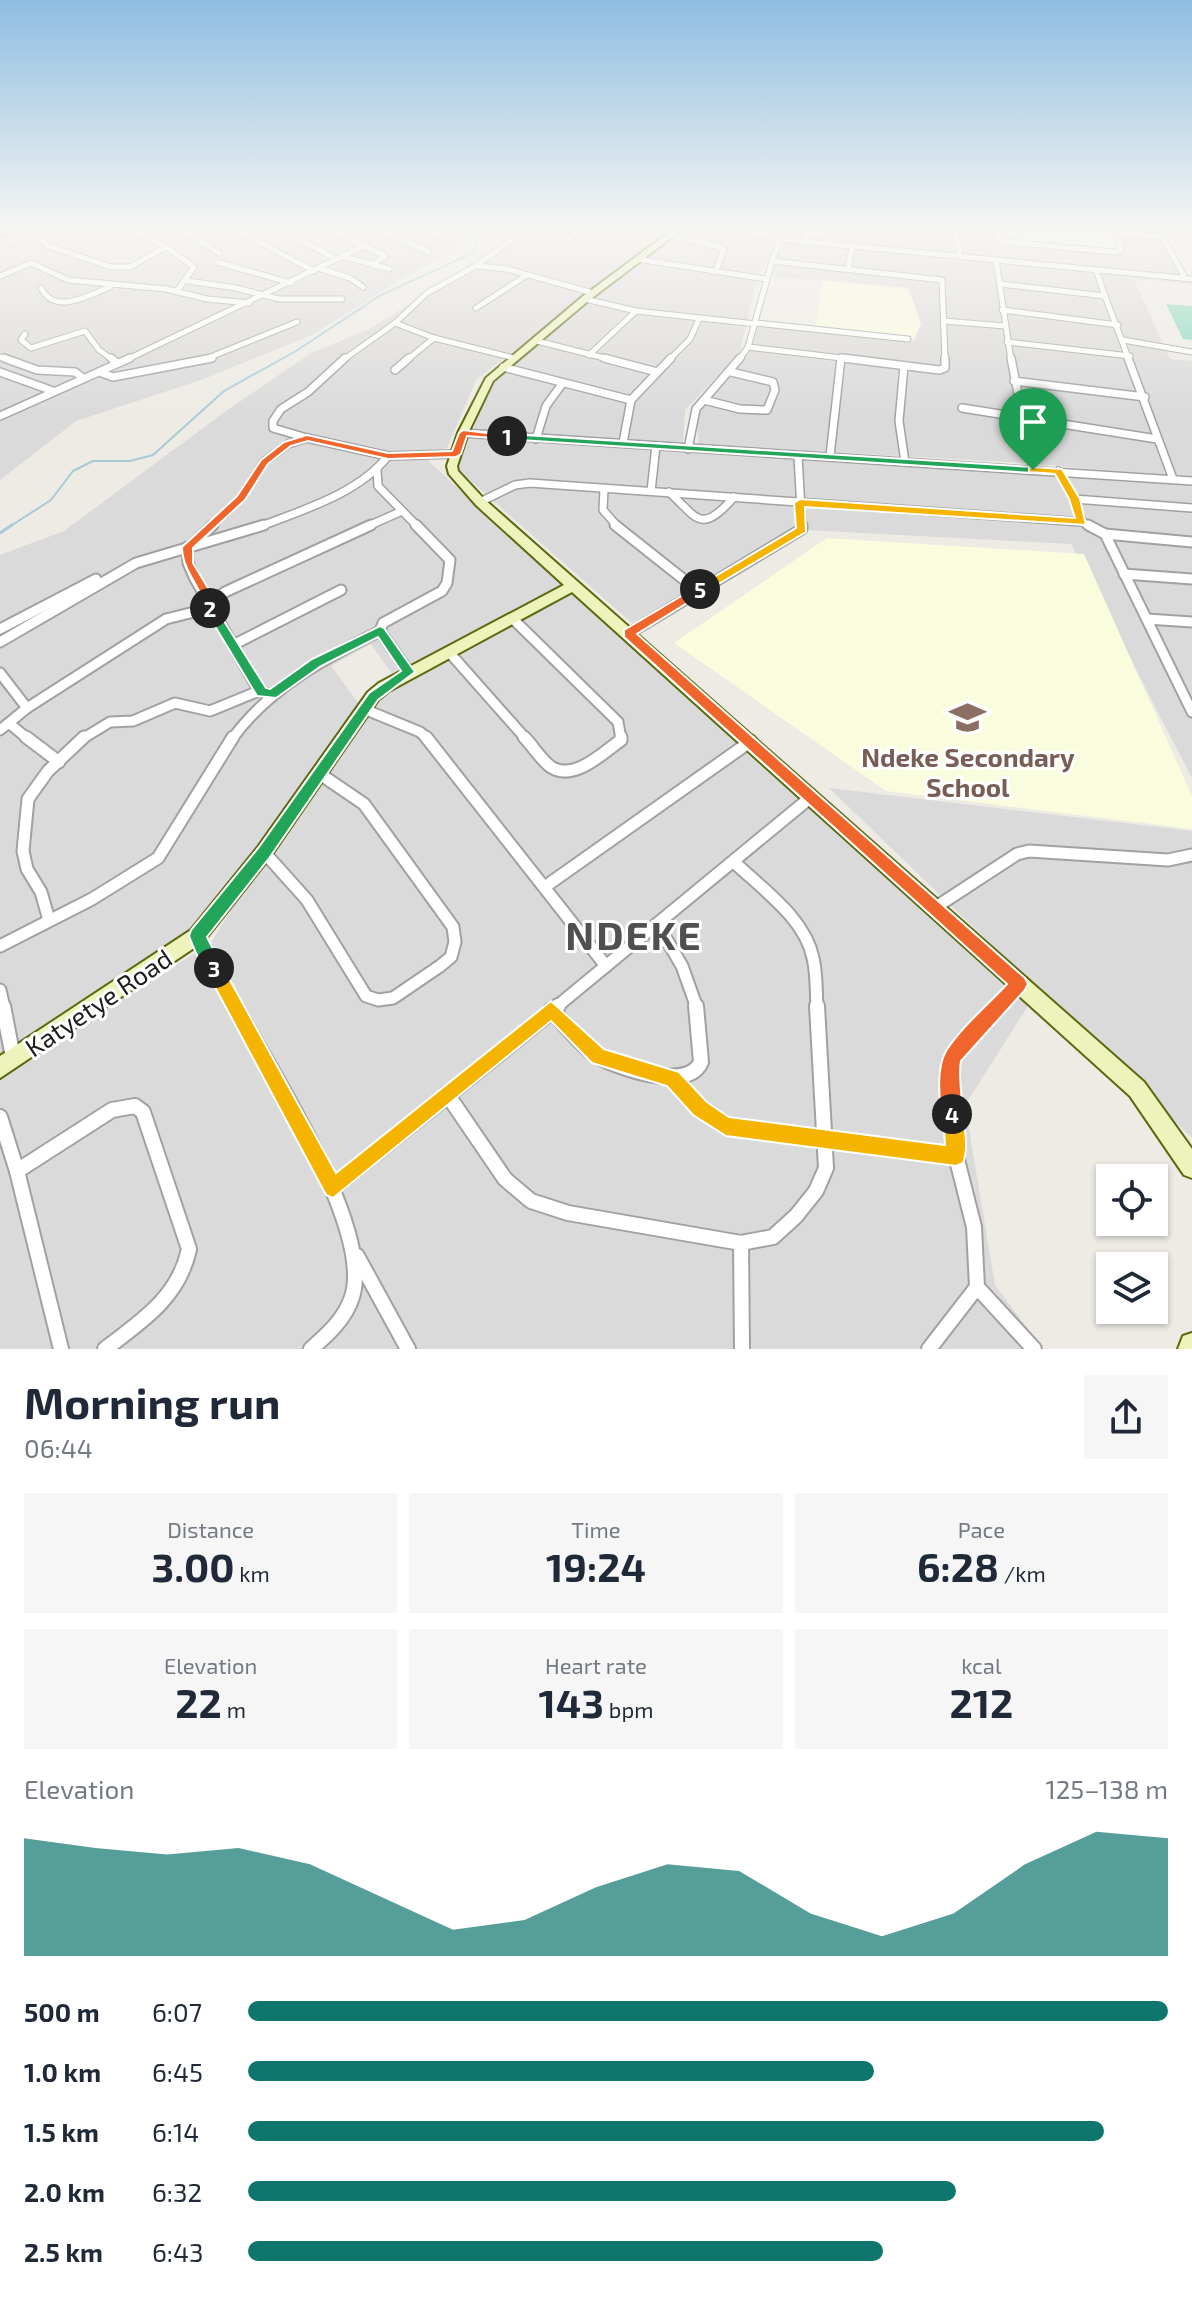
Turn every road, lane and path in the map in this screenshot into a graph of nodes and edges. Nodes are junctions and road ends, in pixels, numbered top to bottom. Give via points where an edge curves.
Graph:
1 (42, 291) edge
2 (100, 291) edge
3 (177, 291) edge
4 (246, 291) edge
5 (274, 291) edge
6 (431, 291) edge
7 (502, 291) edge
8 (574, 291) edge
9 (596, 291) edge
10 (763, 291) edge
11 (943, 291) edge
12 (1001, 291) edge
13 (1061, 291) edge
14 (1103, 291) edge
15 (263, 296) junction
16 (589, 296) junction
17 (1105, 296) junction
18 (342, 299) dead end
19 (249, 303) junction
20 (476, 308) dead end
21 (1002, 310) junction
22 (636, 311) junction
23 (699, 319) junction
24 (944, 321) junction
25 (297, 322) dead end
26 (395, 323) junction
27 (756, 324) junction
28 (1118, 325) junction
29 (1005, 326) junction
30 (25, 334) dead end
31 (434, 338) junction
32 (908, 339) dead end
33 (1123, 340) junction
34 (537, 341) junction
35 (1007, 342) junction
36 (748, 347) junction
37 (1192, 352) edge
38 (589, 355) junction
39 (1130, 356) junction
40 (0, 357) edge
41 (841, 358) junction
42 (117, 363) junction
43 (509, 363) junction
44 (904, 366) junction
45 (395, 370) dead end
46 (0, 372) edge
47 (99, 372) junction
48 (657, 372) junction
49 (731, 372) junction
50 (83, 378) junction
51 (1014, 381) junction
52 (562, 384) junction
53 (53, 391) junction
54 (1145, 397) junction
55 (631, 400) junction
56 (704, 400) junction
57 (962, 408) dead end
58 (0, 416) edge
59 (1022, 416) junction
60 (463, 433) junction
61 (307, 438) junction
62 (536, 439) junction
63 (1157, 439) junction
64 (623, 443) junction
65 (656, 446) junction
66 (688, 449) junction
67 (456, 454) junction
68 (388, 456) junction
69 (798, 456) junction
70 (830, 456) junction
71 (905, 462) junction
72 (377, 470) junction
73 (1033, 470) junction
74 (1058, 471) junction
75 (1173, 479) junction
76 (1192, 481) edge
77 (604, 489) junction
78 (651, 491) junction
79 (669, 492) junction
80 (734, 497) junction
81 (1074, 499) junction
82 (480, 502) junction
83 (800, 503) junction
84 (1192, 508) edge
85 (402, 511) junction
86 (1082, 522) junction
87 (1105, 534) junction
88 (1192, 542) edge
89 (190, 546) junction
90 (119, 572) junction
91 (1124, 574) junction
92 (1192, 579) edge
93 (574, 585) junction
94 (341, 590) dead end
95 (697, 590) junction
96 (210, 606) junction
97 (513, 619) junction
98 (1147, 619) junction
99 (1192, 622) edge
100 (0, 629) edge
101 (380, 631) junction
102 (628, 634) junction
103 (0, 642) edge
104 (233, 645) junction
105 (449, 652) junction
106 (409, 672) junction
107 (0, 673) edge
108 (259, 691) junction
109 (272, 695) junction
110 (27, 708) junction
111 (364, 709) junction
112 (1192, 712) edge
113 (10, 724) junction
114 (0, 730) edge
115 (751, 741) junction
116 (59, 762) junction
117 (320, 774) junction
118 (811, 797) junction
119 (264, 852) junction
120 (1192, 855) edge
121 (734, 862) junction
122 (546, 886) junction
123 (936, 907) junction
124 (49, 920) junction
125 (658, 925) junction
126 (197, 936) junction
127 (0, 946) edge
128 (606, 966) junction
129 (1019, 984) junction
130 (0, 990) edge
131 (551, 1010) junction
132 (6, 1064) edge
133 (673, 1079) junction
134 (447, 1094) junction
135 (0, 1117) edge
136 (826, 1141) junction
137 (956, 1156) junction
138 (1192, 1167) edge
139 (17, 1171) junction
140 (333, 1188) junction
141 (741, 1243) junction
142 (355, 1253) junction
143 (977, 1287) junction
144 (61, 1349) edge
145 (105, 1349) edge
146 (311, 1349) edge
147 (408, 1349) edge
148 (742, 1349) edge
149 (929, 1349) edge
150 (1034, 1349) edge

1 - 2 street via 67,303
3 - 19 street
4 - 15 street
5 - 15 street
6 - 26 street
7 - 20 street
8 - 16 street
9 - 16 main road
10 - 27 street
11 - 24 street
12 - 21 street
13 - 17 street
14 - 17 street
15 - 18 street
15 - 19 street
16 - 22 street
16 - 34 main road
17 - 28 street
19 - 42 street
21 - 28 street
21 - 29 street
22 - 23 street
22 - 38 street
23 - 27 street
23 - 48 street via 690,339
24 - 29 street
24 - 44 street via 944,370
25 - 47 street via 202,362 113,377
26 - 31 street
26 - 61 street via 281,409 273,428
27 - 32 street
27 - 36 street
28 - 33 street
29 - 35 street
30 - 42 street via 21,340 31,348 85,331
31 - 43 street
31 - 45 street
33 - 37 street
33 - 39 street
34 - 38 street
34 - 43 main road
35 - 39 street
35 - 51 street
36 - 41 street
36 - 49 street
38 - 48 street
39 - 54 street
40 - 50 street
41 - 44 street
41 - 70 street
42 - 47 street
43 - 52 street
43 - 60 main road via 481,393
44 - 71 street via 899,421
46 - 53 street
47 - 50 street
48 - 55 street
49 - 56 street
49 - 56 street via 773,382 767,410
50 - 53 street
51 - 54 street
51 - 59 street
52 - 55 street
52 - 62 street via 546,406
53 - 58 street
54 - 63 street
55 - 64 street
56 - 66 street via 696,409
57 - 59 street
59 - 63 street
59 - 73 street
60 - 62 street
60 - 67 main road
61 - 68 street
61 - 89 street via 275,453 241,498
62 - 64 street
63 - 75 street
64 - 65 street
65 - 66 street
65 - 78 street
66 - 69 street
67 - 68 street
67 - 82 main road via 453,472
68 - 72 street
69 - 70 street
69 - 83 street
70 - 71 street
71 - 73 street
72 - 85 street via 378,486
72 - 89 street via 294,515
73 - 74 street
74 - 75 street
74 - 81 street
75 - 76 street
77 - 78 street
77 - 82 street via 522,484
77 - 95 street via 603,510 611,522
78 - 79 street
79 - 80 street
79 - 80 street via 688,515 706,519
80 - 83 street
81 - 84 street
81 - 86 street
82 - 93 main road
83 - 86 street
83 - 95 street via 802,529
85 - 96 street via 225,592
85 - 101 street via 448,555 450,571 442,591 383,623
86 - 87 street
87 - 88 street
87 - 91 street
89 - 90 street
89 - 96 street via 188,563
90 - 100 street via 80,586
90 - 103 street
91 - 92 street
91 - 98 street
93 - 97 main road, Katyetye Road
93 - 102 main road
94 - 104 street
95 - 102 street
96 - 104 street
96 - 110 street via 166,619
97 - 105 main road, Katyetye Road
97 - 105 street via 618,722 621,740 576,770 550,766
98 - 99 street
98 - 112 street
101 - 106 street
101 - 109 street via 316,663
102 - 115 main road
104 - 108 street
105 - 106 main road, Katyetye Road
106 - 111 main road, Katyetye Road via 384,687
107 - 110 street
108 - 109 street
108 - 116 street via 210,711 175,703 133,721 110,722 90,732
109 - 124 street via 234,736 158,858
110 - 113 street
111 - 117 main road, Katyetye Road
111 - 122 street via 420,732 435,745
113 - 114 street
113 - 116 street via 38,751
115 - 118 main road
115 - 122 street
116 - 124 street via 28,799 25,811 23,851
117 - 119 main road, Katyetye Road
117 - 119 street via 364,804 453,927 451,957 393,998 366,996 298,887 273,869
118 - 121 street
118 - 123 main road
119 - 126 main road, Katyetye Road
120 - 123 street via 1168,860 1029,851
121 - 125 street
121 - 136 street via 812,947
122 - 128 street
123 - 129 main road
124 - 127 street
125 - 128 street
125 - 133 street via 688,974 699,1018 699,1068 689,1077
126 - 132 main road, Katyetye Road
126 - 140 street
128 - 131 street
129 - 137 street via 953,1057 949,1075
129 - 138 main road via 1137,1089
130 - 132 street
131 - 133 street via 599,1056
131 - 134 street
133 - 136 street via 726,1126
134 - 140 street
134 - 141 street via 505,1179 531,1201 568,1213
135 - 139 street
136 - 137 street
136 - 141 street via 826,1168 796,1216 773,1237
137 - 143 street via 974,1227
139 - 144 street
139 - 145 street via 112,1110 135,1106 143,1112 189,1249 188,1265 173,1293
140 - 142 street
141 - 148 street
142 - 146 street via 352,1302 341,1322
142 - 147 street
143 - 149 street
143 - 150 street

